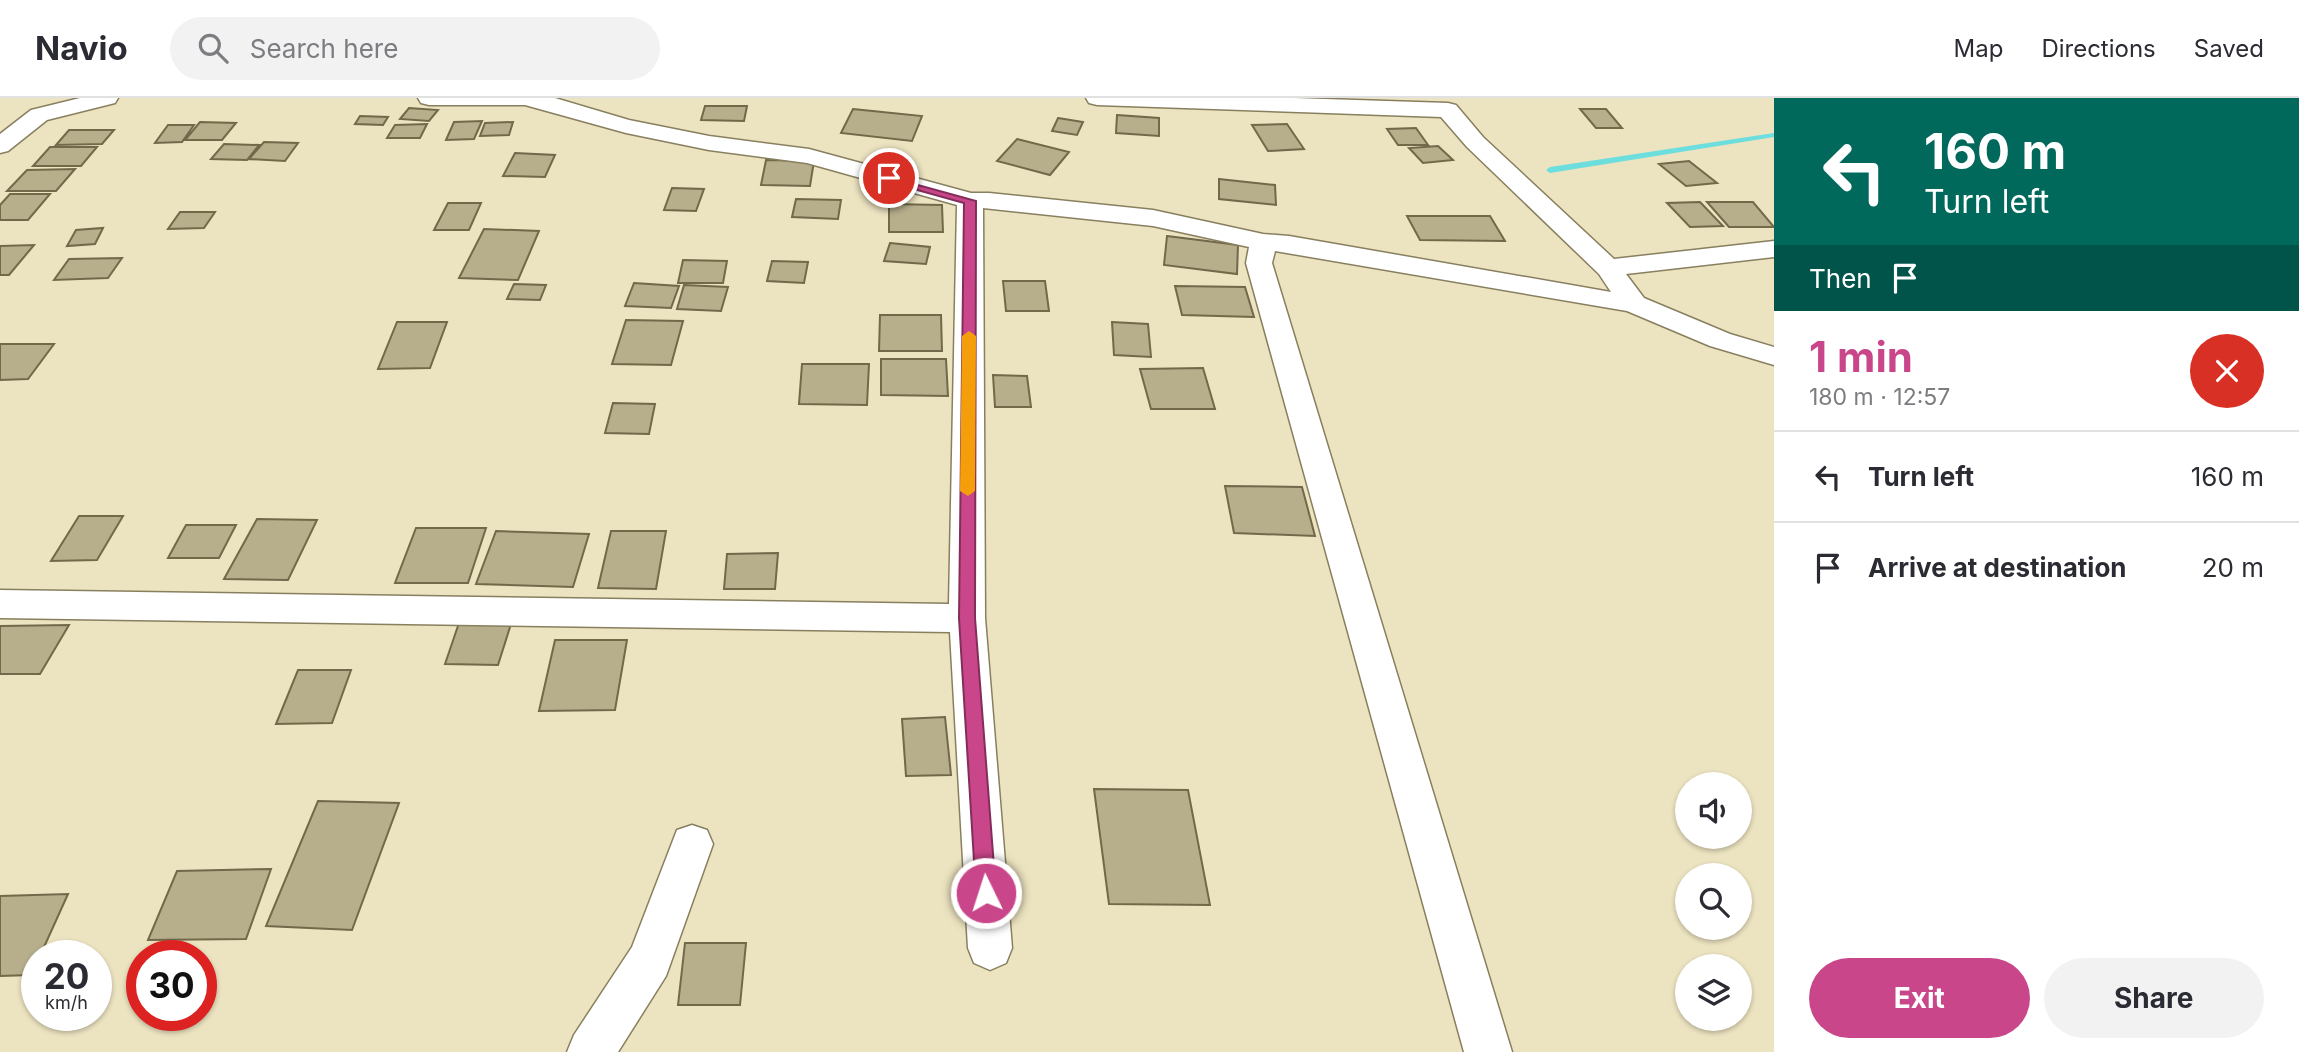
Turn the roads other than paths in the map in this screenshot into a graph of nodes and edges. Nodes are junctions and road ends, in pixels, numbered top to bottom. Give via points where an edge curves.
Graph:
1 (55, 98) edge
2 (107, 98) edge
3 (429, 98) edge
4 (1097, 98) edge
5 (539, 99) edge
6 (1445, 104) edge
7 (39, 115) junction
8 (0, 146) edge
9 (970, 201) junction
10 (1263, 242) junction
11 (1774, 249) edge
12 (1608, 268) junction
13 (1634, 304) junction
14 (1774, 356) edge
15 (0, 604) edge
16 (967, 618) junction
17 (692, 844) dead end
18 (990, 948) dead end
19 (591, 1052) edge
20 (1488, 1052) edge

1 - 7 street
2 - 7 street
3 - 5 street
4 - 6 street
5 - 9 street via 638,129 809,156
6 - 12 street via 1475,142
7 - 8 street
9 - 10 street via 1153,218
9 - 16 street
10 - 13 street
10 - 20 street via 1259,263
11 - 12 street
12 - 13 street
13 - 14 street via 1720,340
15 - 16 street
16 - 18 street
17 - 19 street via 650,960

